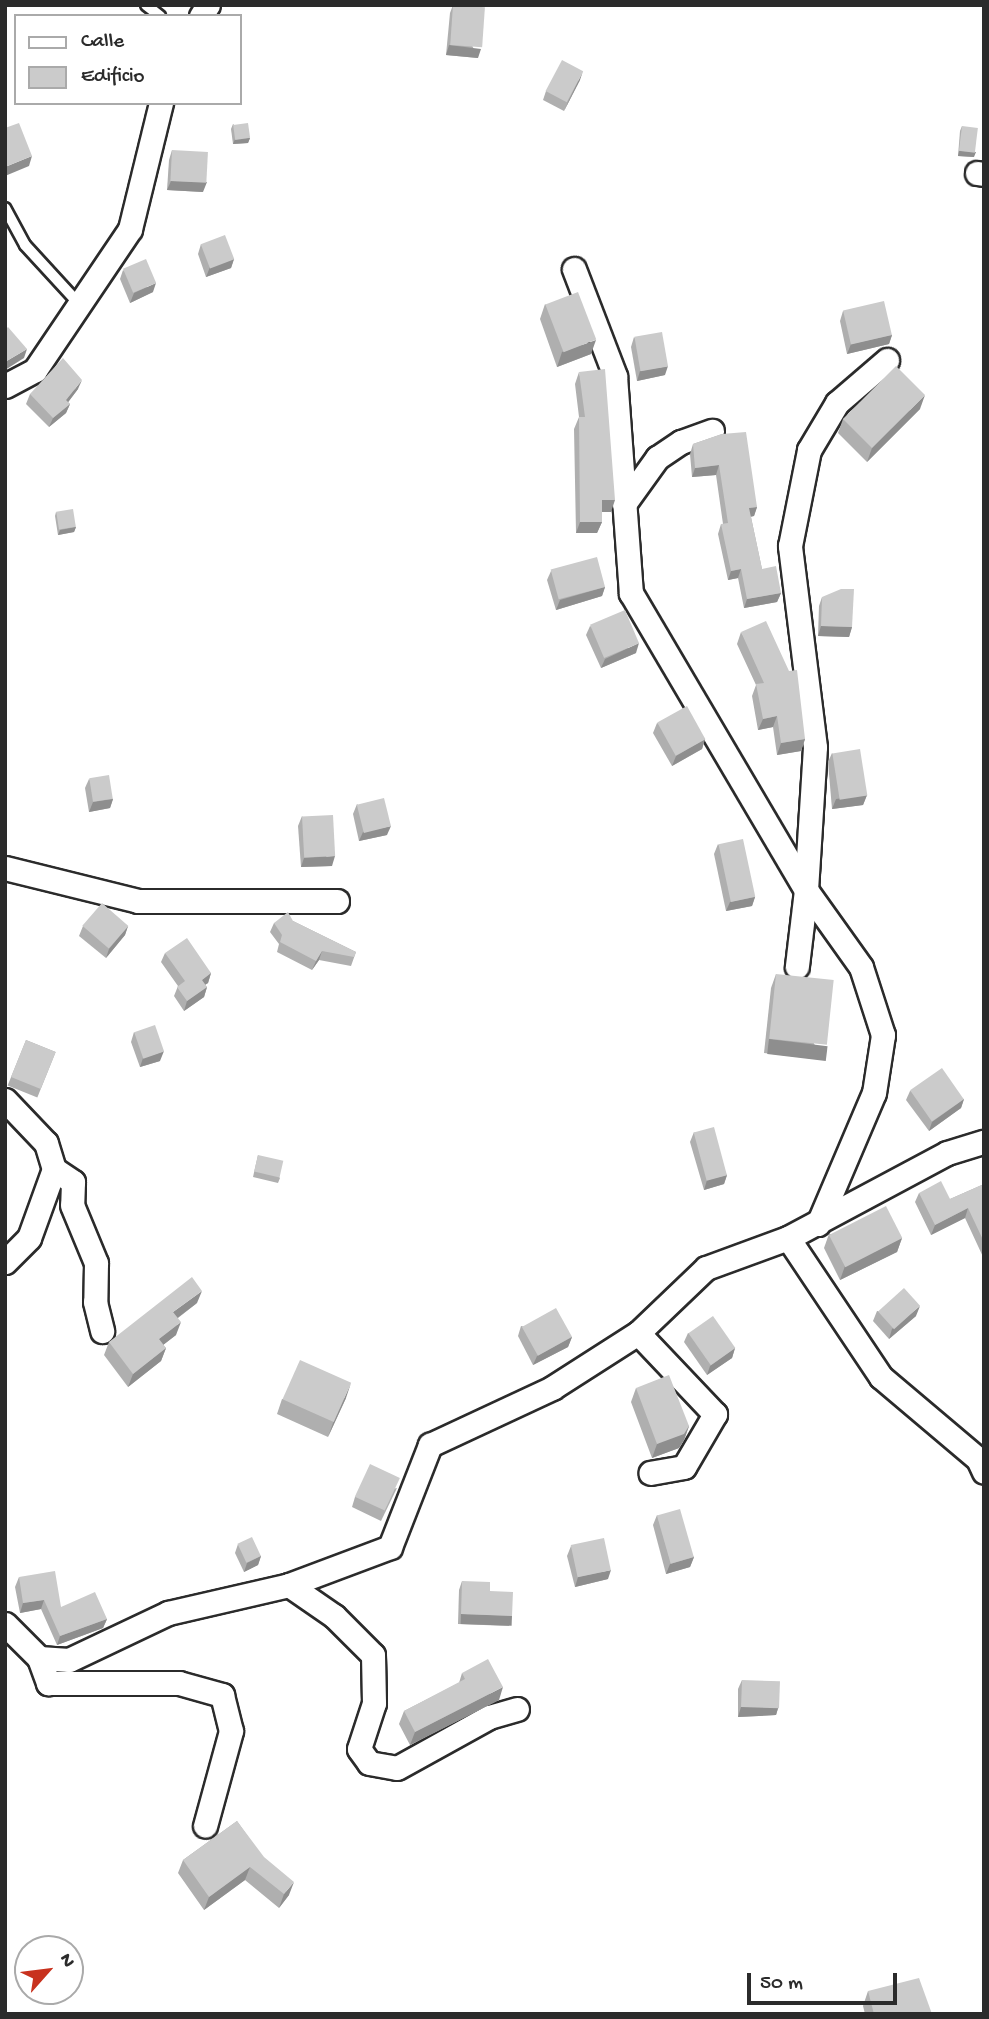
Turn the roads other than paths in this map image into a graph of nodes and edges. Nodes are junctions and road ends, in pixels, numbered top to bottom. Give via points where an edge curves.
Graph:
1 (160, 105) edge
2 (5, 208) edge
3 (574, 269) dead end
4 (79, 304) junction
5 (887, 360) dead end
6 (5, 386) edge
7 (712, 431) dead end
8 (624, 504) junction
9 (5, 868) edge
10 (806, 890) junction
11 (337, 901) dead end
12 (797, 966) dead end
13 (5, 1100) edge
14 (984, 1142) edge
15 (54, 1169) junction
16 (818, 1224) junction
17 (788, 1238) junction
18 (5, 1262) edge
19 (102, 1331) dead end
20 (638, 1333) junction
21 (984, 1472) edge
22 (651, 1474) dead end
23 (289, 1585) junction
24 (5, 1624) edge
25 (39, 1658) junction
26 (517, 1709) dead end
27 (205, 1826) dead end

1 - 4 street via 130,229
2 - 4 lane via 25,245
3 - 8 street via 615,376
4 - 6 street via 35,370
5 - 10 street via 837,403 809,450 790,546 815,747
7 - 8 street via 681,442 657,458
8 - 10 street via 631,593
9 - 11 street via 138,901
10 - 12 street
10 - 16 street via 861,967 883,1035 874,1093
13 - 15 street via 46,1143
14 - 16 street via 947,1153
15 - 18 street via 29,1238
15 - 19 street via 73,1182 72,1205 96,1263 95,1302
16 - 17 street
17 - 20 street via 706,1268
17 - 21 street via 881,1377 978,1459
20 - 22 street via 715,1413 684,1467
20 - 23 street via 552,1388 430,1445 390,1547
23 - 25 street via 169,1614 69,1660
23 - 26 street via 334,1616 373,1655 374,1703 359,1749 369,1763 397,1768 489,1717
24 - 25 street
25 - 27 street via 48,1683 179,1684 222,1695 231,1731

